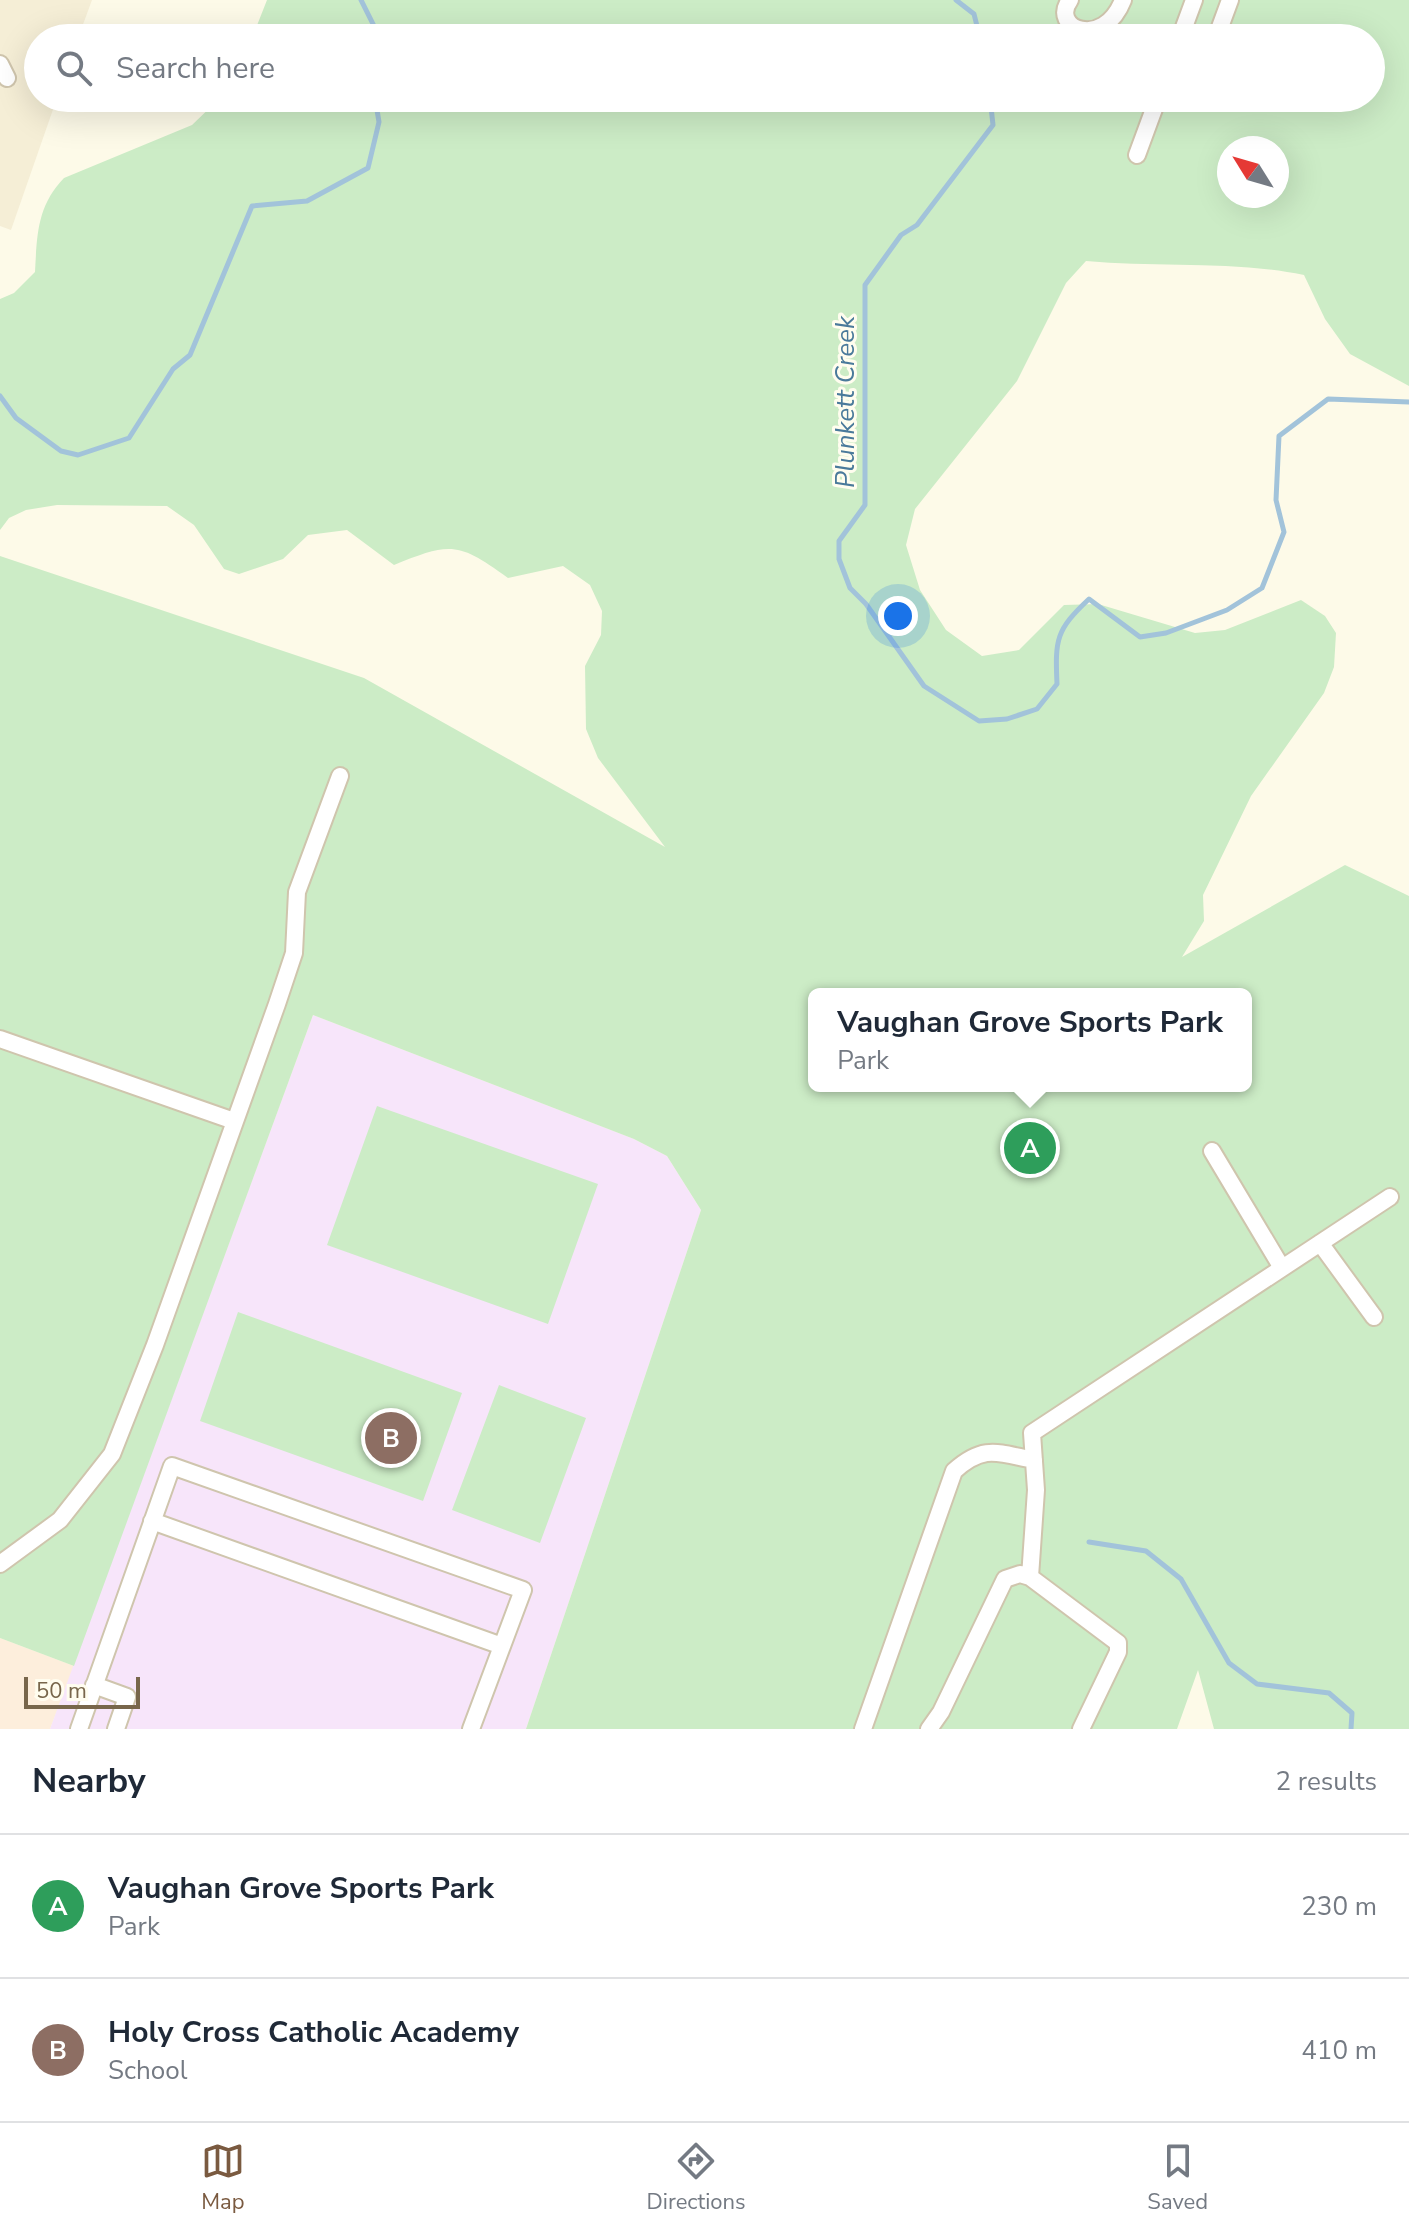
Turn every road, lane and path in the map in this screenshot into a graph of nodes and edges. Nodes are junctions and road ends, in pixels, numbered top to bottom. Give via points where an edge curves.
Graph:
1 (1070, 0) edge
2 (1123, 0) edge
3 (1194, 0) edge
4 (1230, 0) edge
5 (1070, 24) edge
6 (1108, 24) edge
7 (1185, 24) edge
8 (1221, 24) edge
9 (1153, 112) edge
10 (1137, 155) dead end
11 (340, 776) dead end
12 (0, 1039) edge
13 (234, 1121) junction
14 (1212, 1151) dead end
15 (1390, 1197) dead end
16 (1320, 1243) junction
17 (1282, 1268) junction
18 (1374, 1317) dead end
19 (1034, 1460) junction
20 (152, 1521) junction
21 (0, 1564) edge
22 (1030, 1577) junction
23 (502, 1646) junction
24 (94, 1685) junction
25 (79, 1729) edge
26 (116, 1729) edge
27 (471, 1729) edge
28 (863, 1729) edge
29 (929, 1729) edge
30 (1081, 1729) edge

1 - 5 street via 1065,6
2 - 6 street
3 - 7 street
4 - 8 street
9 - 10 street
11 - 13 street via 297,892 294,953
12 - 13 street
13 - 21 street via 112,1454 60,1520
14 - 17 street
15 - 16 street
16 - 17 street
16 - 18 street
17 - 19 street via 1032,1433
19 - 22 street
19 - 28 street via 990,1451 972,1455 954,1471
20 - 23 street
20 - 23 street via 172,1466 523,1590
20 - 24 street
22 - 29 street via 1005,1579
22 - 30 street via 1118,1643
23 - 27 street
24 - 25 street
24 - 26 street via 127,1697

